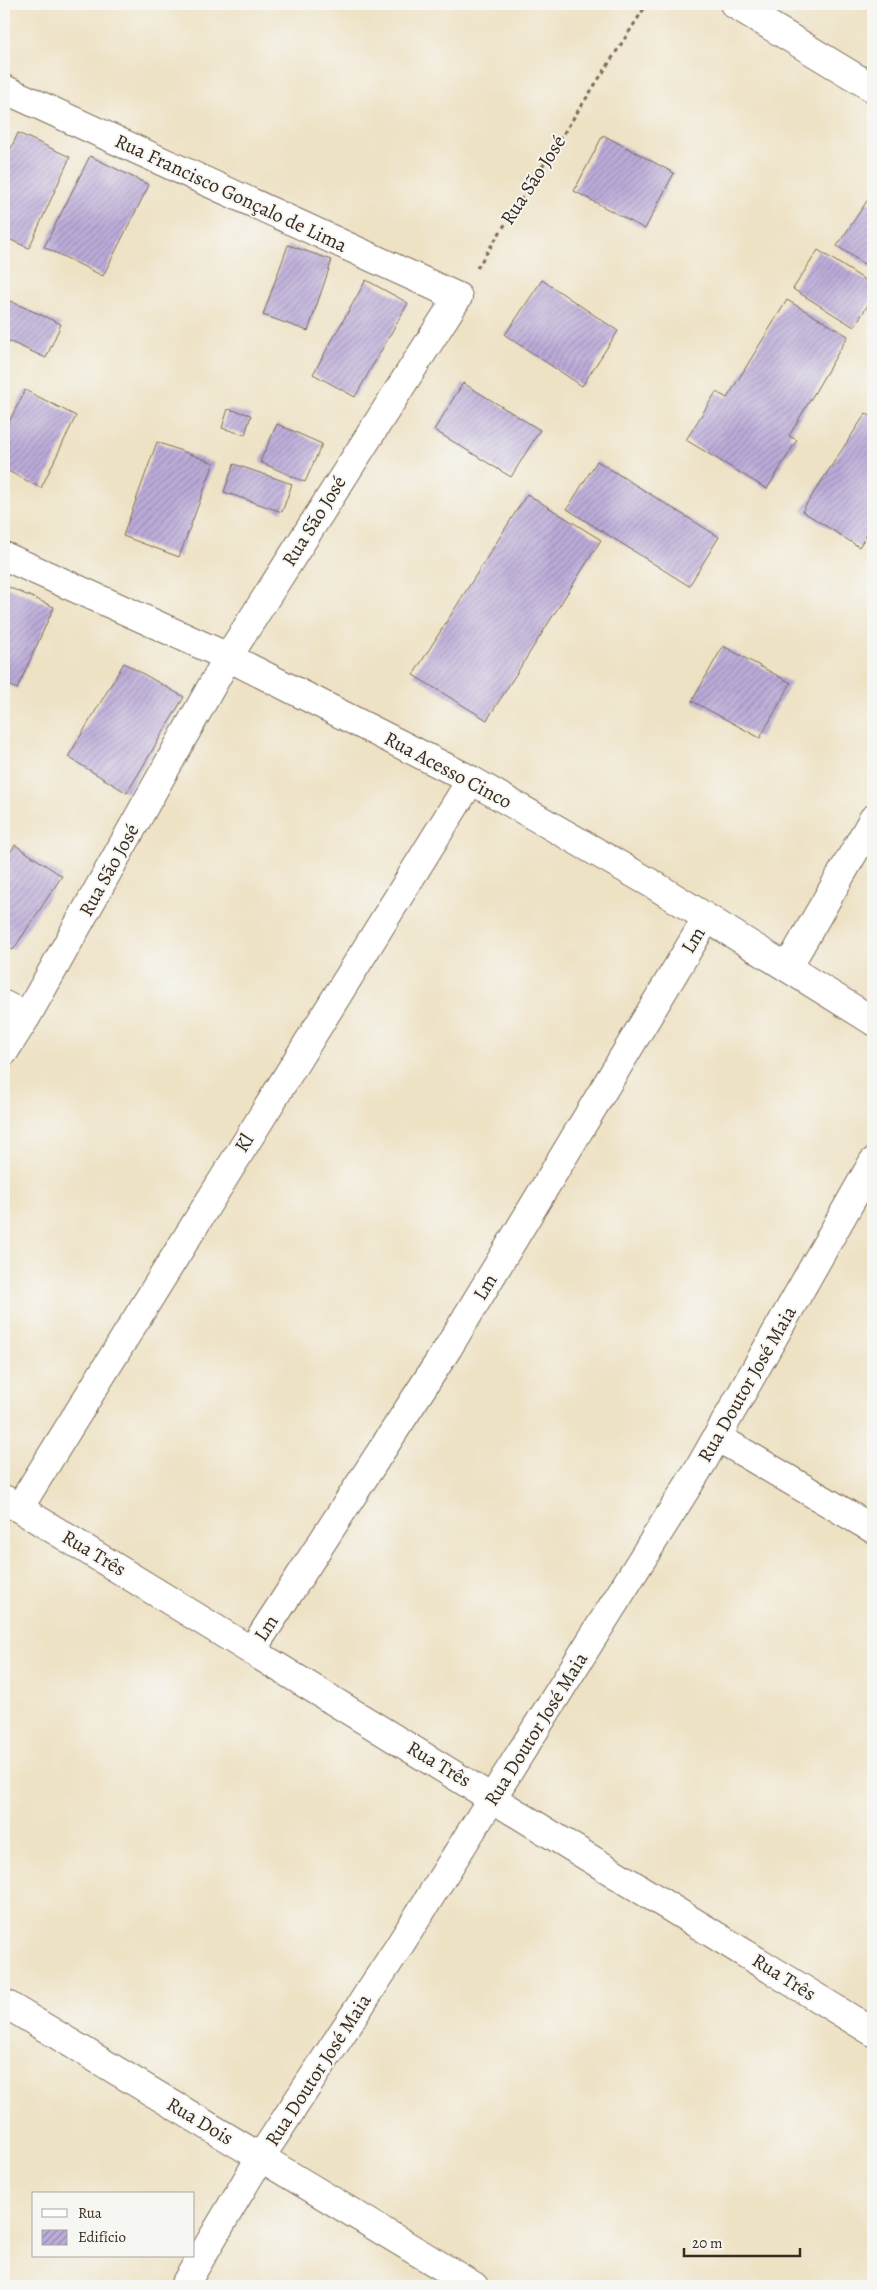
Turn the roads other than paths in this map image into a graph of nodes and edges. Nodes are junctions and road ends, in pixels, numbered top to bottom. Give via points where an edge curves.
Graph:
1 (734, 4) edge
2 (873, 88) edge
3 (4, 89) edge
4 (458, 297) joint
5 (4, 556) edge
6 (228, 657) junction
7 (471, 780) junction
8 (873, 819) edge
9 (707, 918) junction
10 (788, 968) junction
11 (16, 1011) edge
12 (873, 1021) edge
13 (4, 1052) edge
14 (873, 1162) edge
15 (717, 1437) junction
16 (11, 1504) edge
17 (873, 1530) edge
18 (252, 1650) junction
19 (494, 1798) junction
20 (4, 2003) edge
21 (873, 2032) edge
22 (260, 2158) junction
23 (184, 2286) edge
24 (474, 2286) edge

1 - 2 street
3 - 4 street, Rua Francisco Gonçalo de Lima
4 - 6 street, Rua São José
5 - 6 street, Rua Acesso Cinco
6 - 7 street, Rua Acesso Cinco
6 - 11 street, Rua São José
7 - 9 street, Rua Acesso Cinco
7 - 16 street, Kl
8 - 10 street
9 - 10 street, Rua Acesso Cinco
9 - 18 street, Lm via 448,1348
10 - 12 street, Rua Acesso Cinco
11 - 13 street, Rua São José
14 - 15 street, Rua Doutor José Maia
15 - 17 street
15 - 19 street, Rua Doutor José Maia
16 - 18 street, Rua Três
18 - 19 street, Rua Três
19 - 21 street, Rua Três
19 - 22 street, Rua Doutor José Maia
20 - 22 street, Rua Dois
22 - 23 street, Rua Doutor José Maia
22 - 24 street, Rua Dois

